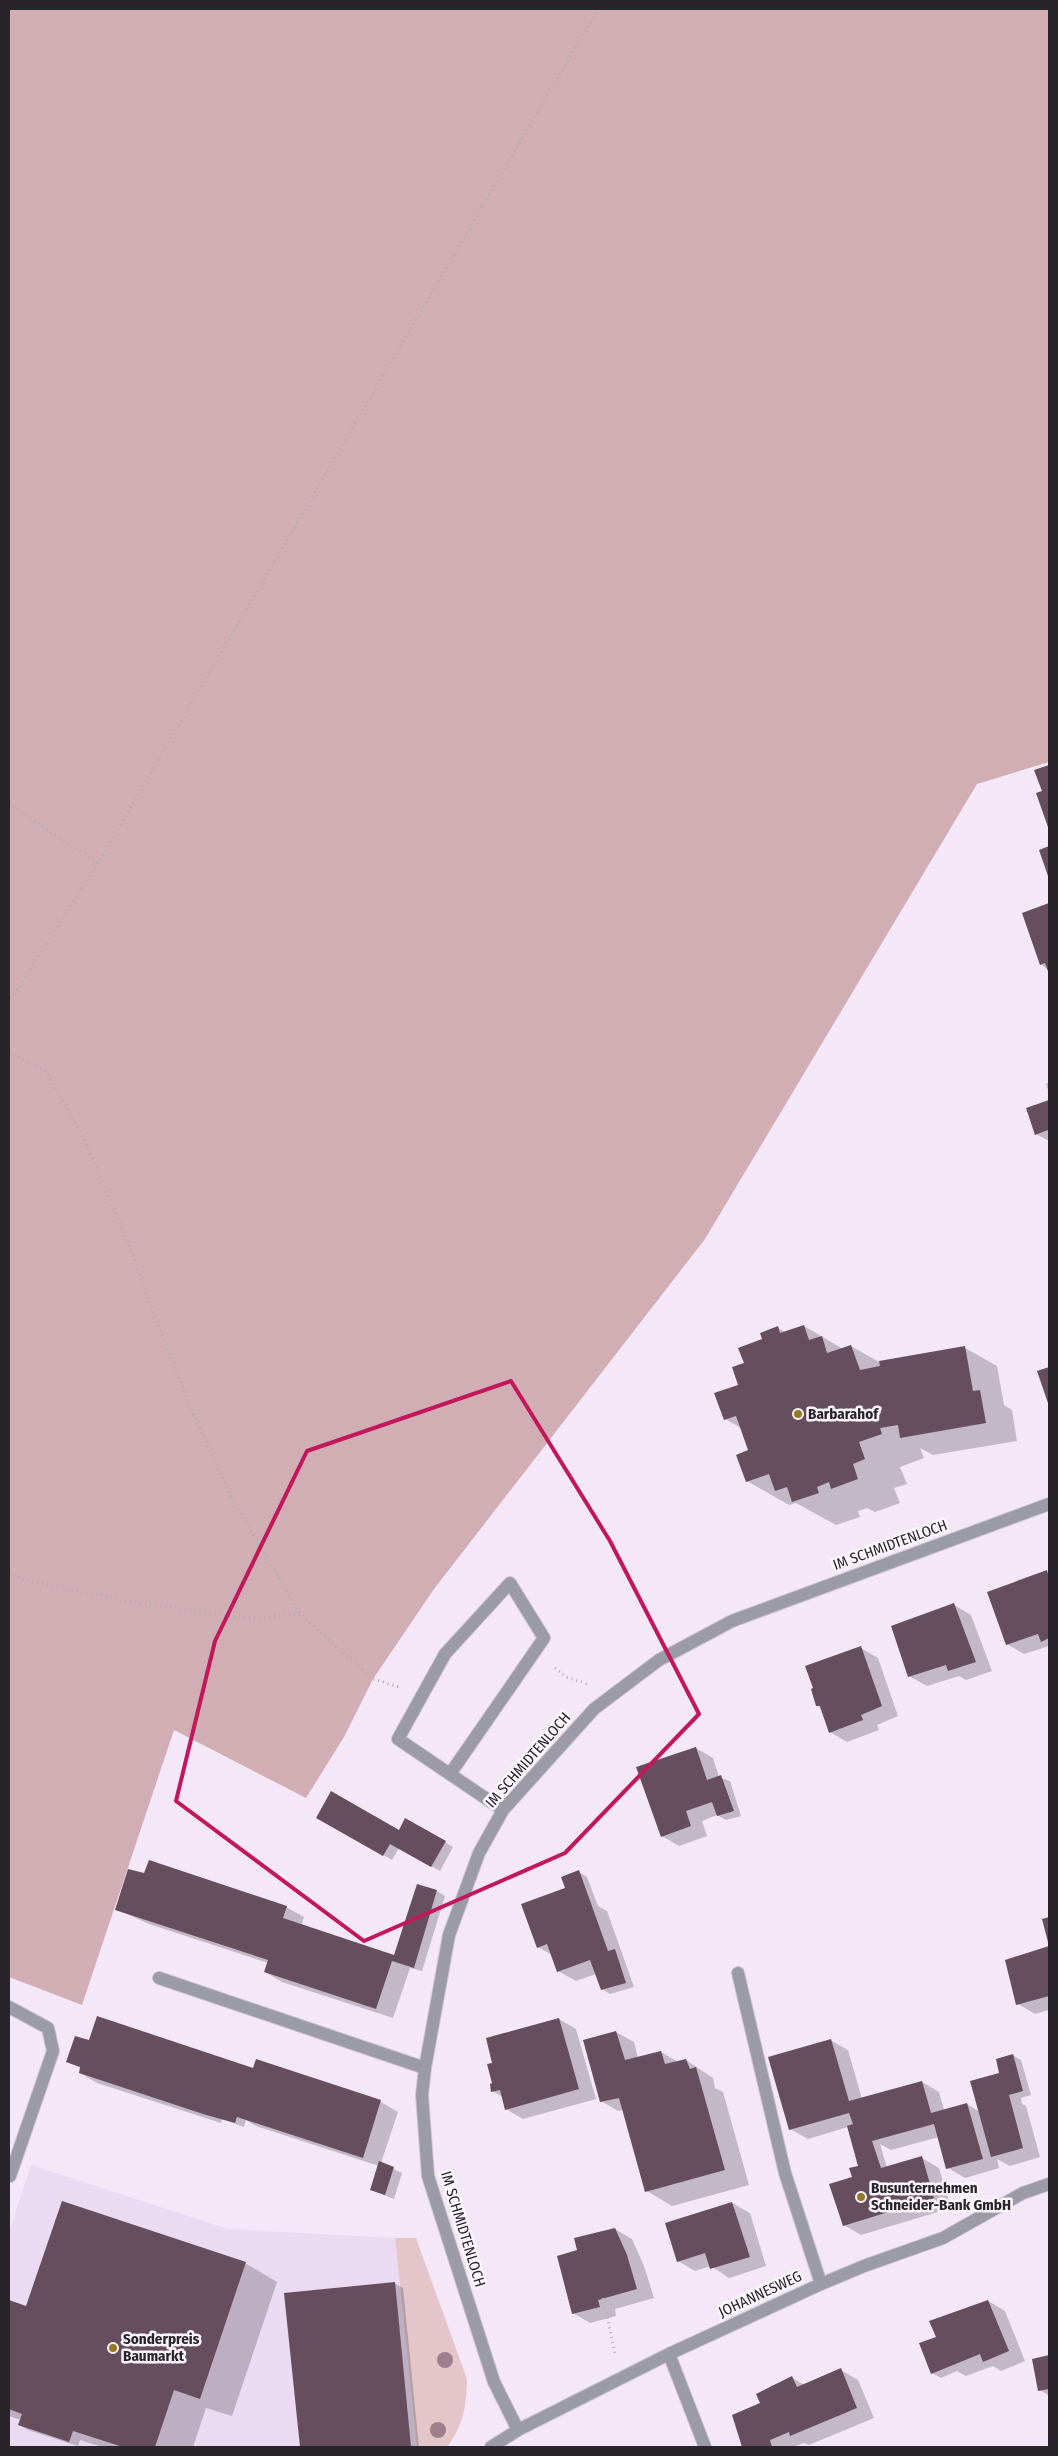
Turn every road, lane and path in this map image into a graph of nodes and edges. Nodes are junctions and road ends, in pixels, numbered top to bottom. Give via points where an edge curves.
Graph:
1 (598, 9) edge
2 (9, 804) edge
3 (98, 863) junction
4 (9, 1003) edge
5 (9, 1053) edge
6 (1049, 1504) edge
7 (9, 1573) edge
8 (301, 1615) junction
9 (534, 1652) junction
10 (615, 1693) junction
11 (422, 1694) junction
12 (450, 1774) junction
13 (503, 1810) junction
14 (738, 1973) dead end
15 (159, 1978) dead end
16 (9, 2007) edge
17 (425, 2068) junction
18 (10, 2176) edge
19 (1049, 2184) edge
20 (820, 2284) junction
21 (603, 2298) dead end
22 (669, 2354) junction
23 (623, 2377) junction
24 (518, 2430) junction
25 (491, 2447) edge
26 (705, 2447) edge

1 - 3 path
2 - 3 path
3 - 4 path
5 - 8 path via 44,1070 84,1139 129,1244 193,1413 232,1498
6 - 10 street, IM SCHMIDTENLOCH via 732,1621 659,1660
7 - 8 path via 24,1580 133,1602 243,1618
8 - 11 path via 373,1678
9 - 10 path via 566,1677
9 - 11 street via 544,1638 510,1583 444,1654
9 - 12 street
10 - 13 street, IM SCHMIDTENLOCH via 594,1709
11 - 12 street via 398,1739
12 - 13 street
13 - 17 street, IM SCHMIDTENLOCH via 478,1853 449,1935
14 - 20 street via 785,2173
15 - 17 street
16 - 18 street via 48,2028 53,2051
17 - 24 street, IM SCHMIDTENLOCH via 422,2095 428,2176 494,2382
19 - 20 street, JOHANNESWEG via 1023,2193 943,2238
20 - 22 street, JOHANNESWEG
21 - 23 path
22 - 23 street, JOHANNESWEG
22 - 26 street
23 - 24 street, JOHANNESWEG
24 - 25 street, JOHANNESWEG

